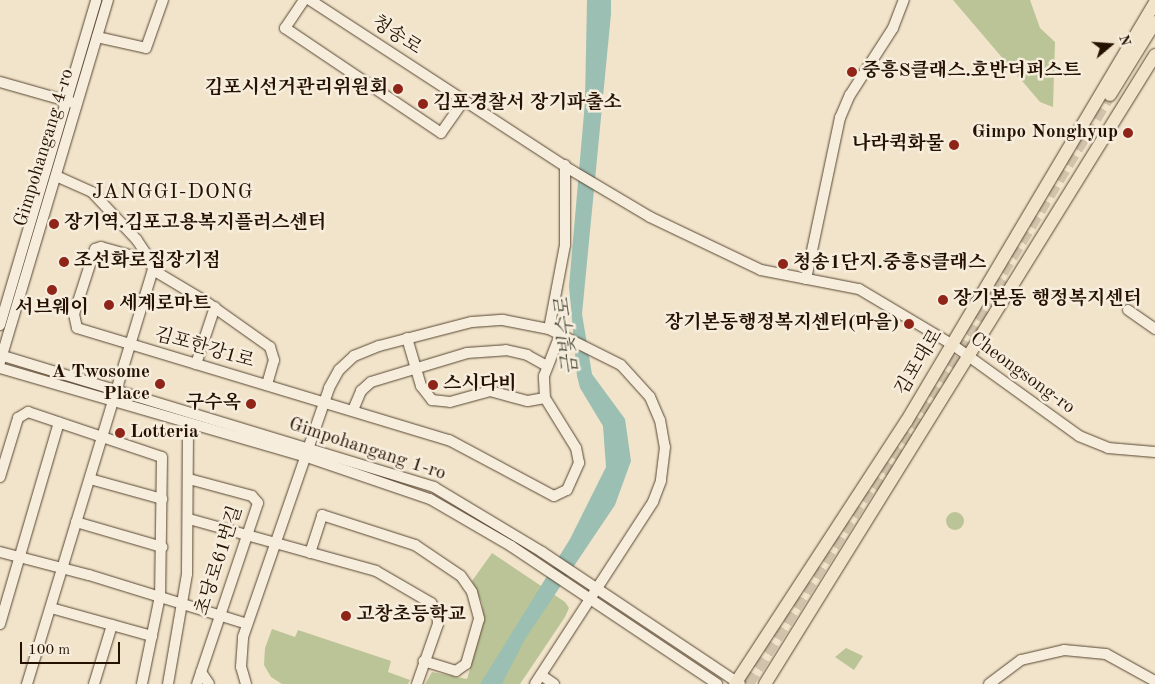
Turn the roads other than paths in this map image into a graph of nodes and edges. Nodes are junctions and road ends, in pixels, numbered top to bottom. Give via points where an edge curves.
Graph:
1 (96, 0) edge
2 (108, 0) edge
3 (163, 0) edge
4 (304, 0) edge
5 (310, 0) edge
6 (315, 0) edge
7 (904, 0) edge
8 (1155, 2) edge
9 (1155, 22) edge
10 (97, 37) junction
11 (1155, 38) edge
12 (1155, 55) edge
13 (0, 82) edge
14 (463, 100) junction
15 (72, 103) junction
16 (568, 168) junction
17 (56, 176) junction
18 (152, 266) junction
19 (806, 279) junction
20 (215, 307) junction
21 (1128, 310) dead end
22 (0, 324) edge
23 (549, 329) junction
24 (1155, 329) edge
25 (562, 335) junction
26 (407, 338) junction
27 (129, 345) junction
28 (953, 345) junction
29 (965, 356) junction
30 (1, 358) edge
31 (196, 364) junction
32 (547, 366) junction
33 (0, 368) edge
34 (415, 368) junction
35 (267, 385) junction
36 (113, 395) junction
37 (545, 398) junction
38 (324, 401) junction
39 (353, 410) junction
40 (59, 422) junction
41 (188, 422) junction
42 (103, 436) junction
43 (1155, 452) edge
44 (308, 453) junction
45 (0, 478) edge
46 (90, 479) junction
47 (189, 479) junction
48 (162, 499) junction
49 (190, 519) junction
50 (76, 522) junction
51 (246, 535) junction
52 (276, 543) junction
53 (162, 547) junction
54 (0, 552) edge
55 (310, 553) junction
56 (20, 557) junction
57 (62, 568) junction
58 (598, 588) junction
59 (160, 596) junction
60 (591, 599) junction
61 (184, 604) junction
62 (50, 608) junction
63 (220, 615) junction
64 (0, 624) edge
65 (248, 624) junction
66 (112, 625) junction
67 (152, 636) junction
68 (424, 661) junction
69 (201, 672) junction
70 (541, 675) junction
71 (1155, 682) edge
72 (737, 683) edge
73 (27, 684) edge
74 (94, 684) edge
75 (142, 684) edge
76 (168, 684) edge
77 (197, 684) edge
78 (208, 684) edge
79 (246, 684) edge
80 (417, 684) edge
81 (535, 684) edge
82 (554, 684) edge
83 (717, 684) edge
84 (764, 684) edge
85 (989, 684) edge
86 (993, 684) edge

1 - 15 street, Gimpohangang 4-ro
2 - 10 street, Gimpohangang 4-ro
3 - 10 street via 146,48
4 - 14 street via 285,28 440,133
5 - 14 street, 청송로
6 - 14 street via 444,84
7 - 19 street via 893,28 844,108 831,152
8 - 28 main road, 김포대로
9 - 11 main road via 1113,98
10 - 15 street, Gimpohangang 4-ro
12 - 29 main road, 김포대로
13 - 15 street
14 - 16 street
15 - 17 street, Gimpohangang 4-ro
15 - 22 street, Gimpohangang 4-ro
16 - 19 street, Cheongsong-ro via 650,217 749,265
16 - 23 street via 565,245
17 - 18 street via 92,192 136,240
17 - 30 street, Gimpohangang 4-ro
18 - 20 street
18 - 27 street
18 - 27 street via 97,248 80,290 74,318 77,328
19 - 28 street, Cheongsong-ro via 859,290
20 - 31 street
20 - 35 street via 270,347 274,360
21 - 24 street
23 - 25 street
23 - 26 street via 515,321 489,320
25 - 32 street
25 - 58 street via 606,356 635,378 650,397 663,432 664,467 653,502
26 - 34 street
26 - 38 street via 363,352 347,361 334,378
27 - 31 street, 김포한강1로
27 - 36 street, 김포한강1로
28 - 29 street, Cheongsong-ro
28 - 72 main road, 김포대로
29 - 43 street, Cheongsong-ro via 1079,436 1108,448
29 - 84 main road, 김포대로
30 - 36 street, Gimpohangang 1-ro
31 - 35 street, 김포한강1로
32 - 34 street via 527,355 493,349
32 - 37 street
33 - 36 street, Gimpohangang 1-ro
34 - 37 street via 424,393 437,402 490,391 528,401
34 - 39 street via 366,385
35 - 38 street, 김포한강1로
36 - 41 street, Gimpohangang 1-ro
36 - 42 street, 김포한강1로
36 - 44 street, Gimpohangang 1-ro
37 - 39 street, 김포한강1로 via 576,448 579,463 567,490 554,496 466,447
38 - 39 street, 김포한강1로
38 - 44 street
40 - 42 street
40 - 45 street via 28,412 21,414
40 - 56 street
41 - 44 street, Gimpohangang 1-ro
41 - 47 street
42 - 46 street, 김포한강1로
42 - 48 street via 162,457
44 - 52 street
44 - 58 street, Gimpohangang 1-ro via 434,487
44 - 60 street, Gimpohangang 1-ro via 430,498
46 - 48 street
46 - 50 street, 김포한강1로
47 - 49 street
47 - 51 street, 초당로61번길 via 256,498 258,503
48 - 53 street
49 - 51 street
49 - 61 street
50 - 53 street
50 - 57 street, 김포한강1로
51 - 52 street
51 - 63 street, 초당로61번길
52 - 55 street
52 - 65 street
53 - 59 street
54 - 56 street
55 - 68 street via 386,575 435,607 438,624
55 - 68 street via 322,514 408,542 461,576 472,592 479,619 466,664 456,671
56 - 57 street
56 - 64 street
57 - 59 street
57 - 62 street, 김포한강1로
58 - 60 street
58 - 72 street, Gimpohangang 1-ro
59 - 61 street
59 - 67 street
60 - 70 street
60 - 83 street, Gimpohangang 1-ro
61 - 63 street
61 - 76 street
62 - 66 street
62 - 73 street, 김포한강1로
63 - 65 street
63 - 69 street, 초당로61번길
65 - 79 street via 241,650
66 - 67 street
66 - 74 street
67 - 75 street
68 - 80 street
69 - 77 street, 초당로61번길
69 - 78 street
70 - 81 street
70 - 82 street
71 - 85 street via 1106,654 1064,650 1021,660
71 - 86 street via 1105,658 1063,653 1022,663

